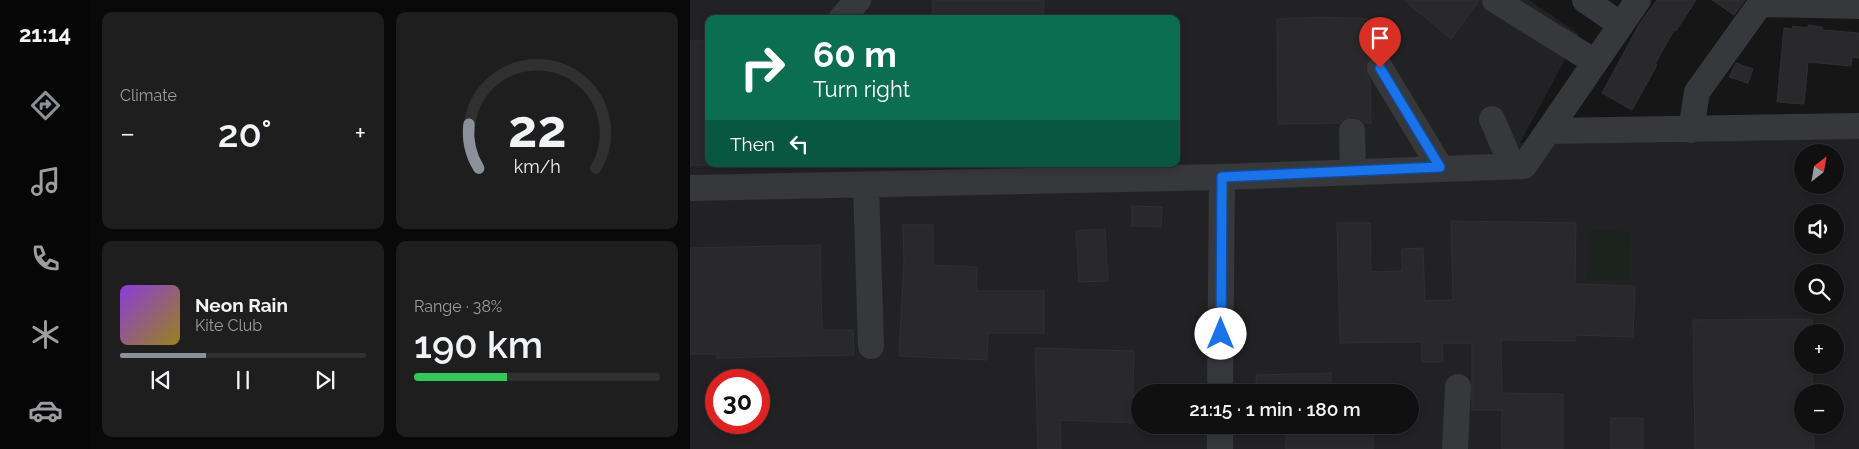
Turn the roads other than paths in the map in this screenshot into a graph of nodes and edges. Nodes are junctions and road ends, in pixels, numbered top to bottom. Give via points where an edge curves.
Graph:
1 (858, 0) edge
2 (1495, 0) edge
3 (1585, 0) edge
4 (1638, 0) edge
5 (1761, 2) edge
6 (1859, 6) edge
7 (845, 15) edge
8 (1621, 25) junction
9 (1595, 62) junction
10 (1380, 68) dead end
11 (1492, 119) dead end
12 (1859, 126) edge
13 (1691, 130) junction
14 (1352, 131) dead end
15 (1548, 132) junction
16 (1512, 166) junction
17 (1440, 167) junction
18 (1353, 172) junction
19 (1222, 177) junction
20 (866, 185) junction
21 (690, 188) edge
22 (871, 346) dead end
23 (1220, 384) edge
24 (1458, 387) dead end
25 (1220, 434) edge
26 (1220, 449) edge
27 (1455, 449) edge

1 - 7 street
2 - 9 street
3 - 8 street
4 - 8 street
5 - 6 street
5 - 13 street via 1698,92
8 - 9 street
9 - 15 street
10 - 17 street
11 - 16 street
12 - 13 street
13 - 15 street
14 - 18 street
15 - 16 street via 1524,166
16 - 17 street
17 - 18 street
18 - 19 street
19 - 20 street
19 - 23 street
20 - 21 street
20 - 22 street
24 - 27 street
25 - 26 street

